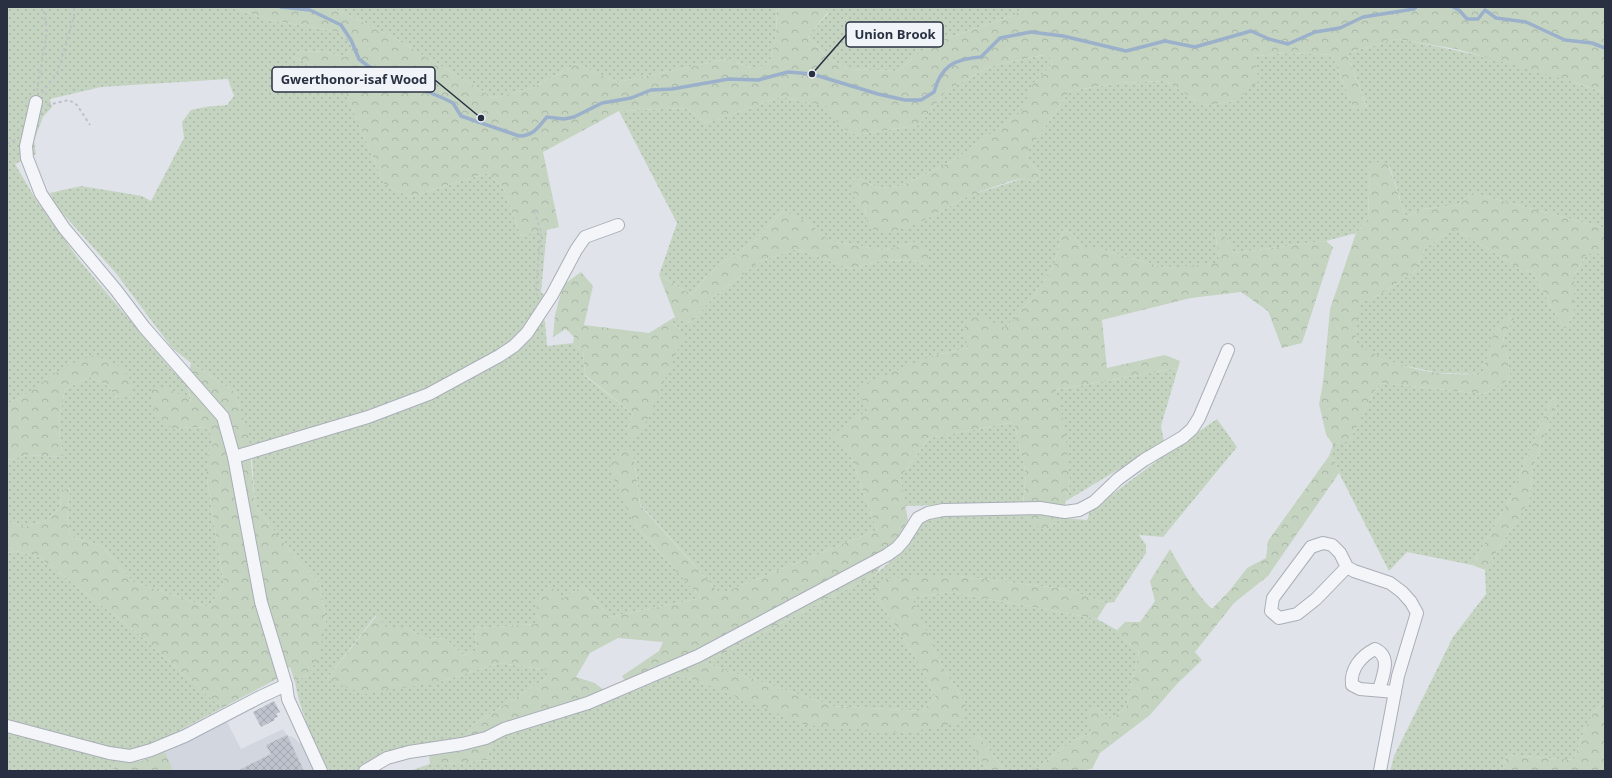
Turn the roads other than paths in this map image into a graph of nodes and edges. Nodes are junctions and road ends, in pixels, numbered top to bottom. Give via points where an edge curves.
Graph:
1 (35, 105) road end
2 (618, 225) dead end
3 (1228, 350) dead end
4 (234, 457) junction
5 (1346, 567) junction
6 (286, 686) junction
7 (1379, 690) dead end
8 (1395, 692) junction
9 (7, 726) edge
10 (321, 771) edge
11 (365, 771) edge
12 (1380, 771) edge

1 - 4 lane via 26,146 27,158 40,194 64,228 144,327 224,416
2 - 4 lane via 585,237 527,334 499,356 429,394 368,417
3 - 11 lane via 1192,429 1118,479 1094,502 1078,510 1065,512 1033,508 943,510 928,513 918,518 904,540 887,555 698,656 588,703 504,729 486,738 387,758
4 - 6 lane via 261,602
5 - 5 lane via 1340,553 1332,545 1323,543 1311,547 1272,598 1271,611 1278,618 1297,614
5 - 8 lane via 1390,583 1411,602 1417,613
6 - 9 lane via 185,736 130,756 109,753
6 - 10 lane via 288,699
7 - 8 lane
8 - 12 lane

